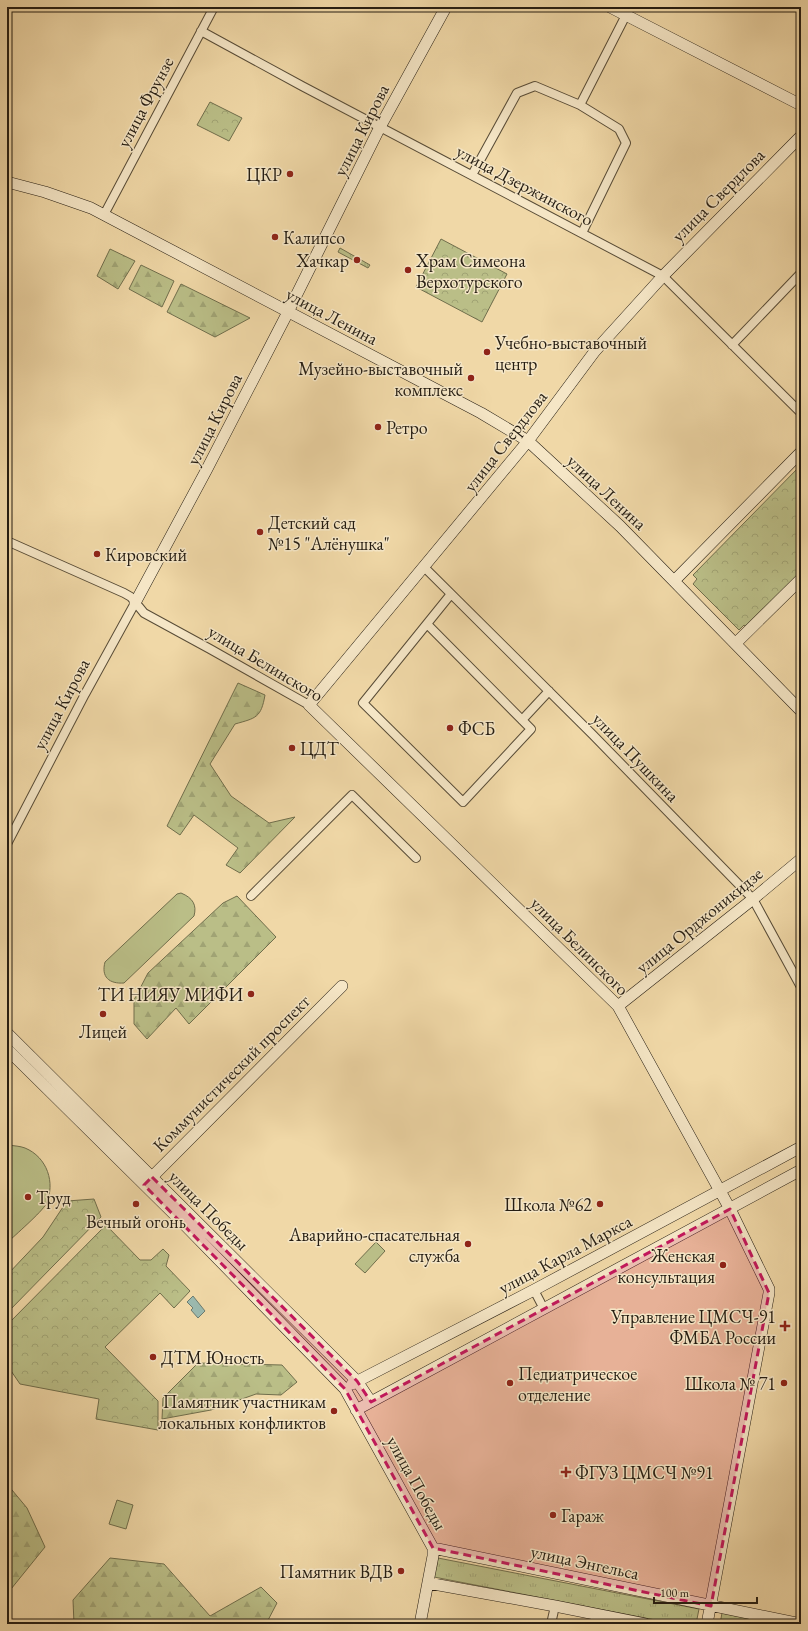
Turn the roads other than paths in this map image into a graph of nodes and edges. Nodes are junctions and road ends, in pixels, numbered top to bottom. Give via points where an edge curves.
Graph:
1 (214, 7) edge
2 (446, 7) edge
3 (610, 7) edge
4 (626, 15) junction
5 (201, 31) junction
6 (801, 105) edge
7 (580, 106) junction
8 (380, 127) junction
9 (801, 136) edge
10 (472, 175) junction
11 (7, 177) edge
12 (7, 182) edge
13 (105, 213) junction
14 (582, 233) junction
15 (801, 273) edge
16 (663, 276) junction
17 (289, 310) junction
18 (732, 345) junction
19 (801, 413) edge
20 (529, 440) junction
21 (801, 452) edge
22 (7, 541) edge
23 (424, 567) junction
24 (675, 579) junction
25 (801, 579) edge
26 (451, 594) junction
27 (136, 603) junction
28 (427, 624) junction
29 (737, 642) junction
30 (549, 691) junction
31 (798, 704) edge
32 (309, 705) junction
33 (522, 720) junction
34 (7, 844) edge
35 (416, 858) dead end
36 (801, 859) edge
37 (251, 896) dead end
38 (753, 900) junction
39 (342, 986) dead end
40 (801, 987) edge
41 (618, 1006) junction
42 (7, 1033) edge
43 (7, 1049) edge
44 (801, 1147) edge
45 (801, 1170) edge
46 (148, 1181) junction
47 (720, 1191) junction
48 (730, 1209) junction
49 (534, 1290) junction
50 (544, 1309) junction
51 (357, 1381) junction
52 (345, 1388) junction
53 (371, 1402) junction
54 (356, 1410) junction
55 (433, 1548) junction
56 (428, 1583) junction
57 (555, 1606) junction
58 (711, 1606) junction
59 (420, 1624) edge
60 (551, 1624) edge
61 (645, 1624) edge
62 (707, 1624) edge
63 (801, 1624) edge

1 - 5 street, улица Фрунзе
2 - 8 street, улица Кирова
3 - 4 street
4 - 6 street
4 - 7 street
5 - 8 street, улица Дзержинского
5 - 13 street, улица Фрунзе
7 - 10 street via 535,86 517,93
7 - 14 street via 619,129 626,143
8 - 10 street, улица Дзержинского
8 - 17 street, улица Кирова
9 - 16 street, улица Свердлова
10 - 14 street, улица Дзержинского
11 - 13 street via 84,201
12 - 13 street, улица Ленина
13 - 17 street, улица Ленина
14 - 16 street, улица Дзержинского
15 - 18 street
16 - 18 street, улица Дзержинского
16 - 20 street, улица Свердлова via 595,351
17 - 20 street, улица Ленина
17 - 27 street, улица Кирова
18 - 19 street, улица Дзержинского
20 - 23 street, улица Свердлова
20 - 24 street, улица Ленина
21 - 24 street
22 - 27 street, улица Белинского via 124,593
23 - 26 street, улица Пушкина
23 - 32 street, улица Свердлова
24 - 29 street, улица Ленина
25 - 29 street
26 - 28 street
26 - 30 street, улица Пушкина
27 - 32 street, улица Белинского via 144,613
27 - 34 street, улица Кирова via 85,694
28 - 33 street
28 - 33 street via 363,703 463,802 531,729
29 - 31 street, улица Ленина
30 - 33 street
30 - 38 street, улица Пушкина
32 - 41 street, улица Белинского
35 - 37 street via 352,795
36 - 38 street, улица Орджоникидзе
38 - 40 street, улица Пушкина
38 - 41 street, улица Орджоникидзе
39 - 46 street, Коммунистический проспект
41 - 47 street, улица Белинского
42 - 46 street, улица Победы
43 - 46 street, улица Победы
44 - 47 street, улица Карла Маркса
45 - 48 street
46 - 51 street, улица Победы
46 - 52 street, улица Победы
47 - 48 street, улица Белинского
47 - 49 street, улица Карла Маркса
48 - 50 street
48 - 58 street, улица Белинского via 769,1293
49 - 50 street
49 - 51 street, улица Карла Маркса
50 - 53 street
51 - 52 street, улица Карла Маркса
51 - 53 street, улица Победы
52 - 54 street, улица Победы
53 - 54 street
54 - 55 street, улица Победы
55 - 56 street, улица Победы
55 - 58 street, улица Энгельса
56 - 57 street
56 - 59 street, улица Победы
57 - 60 street
57 - 61 street
58 - 62 street, улица Белинского
58 - 63 street, улица Энгельса

